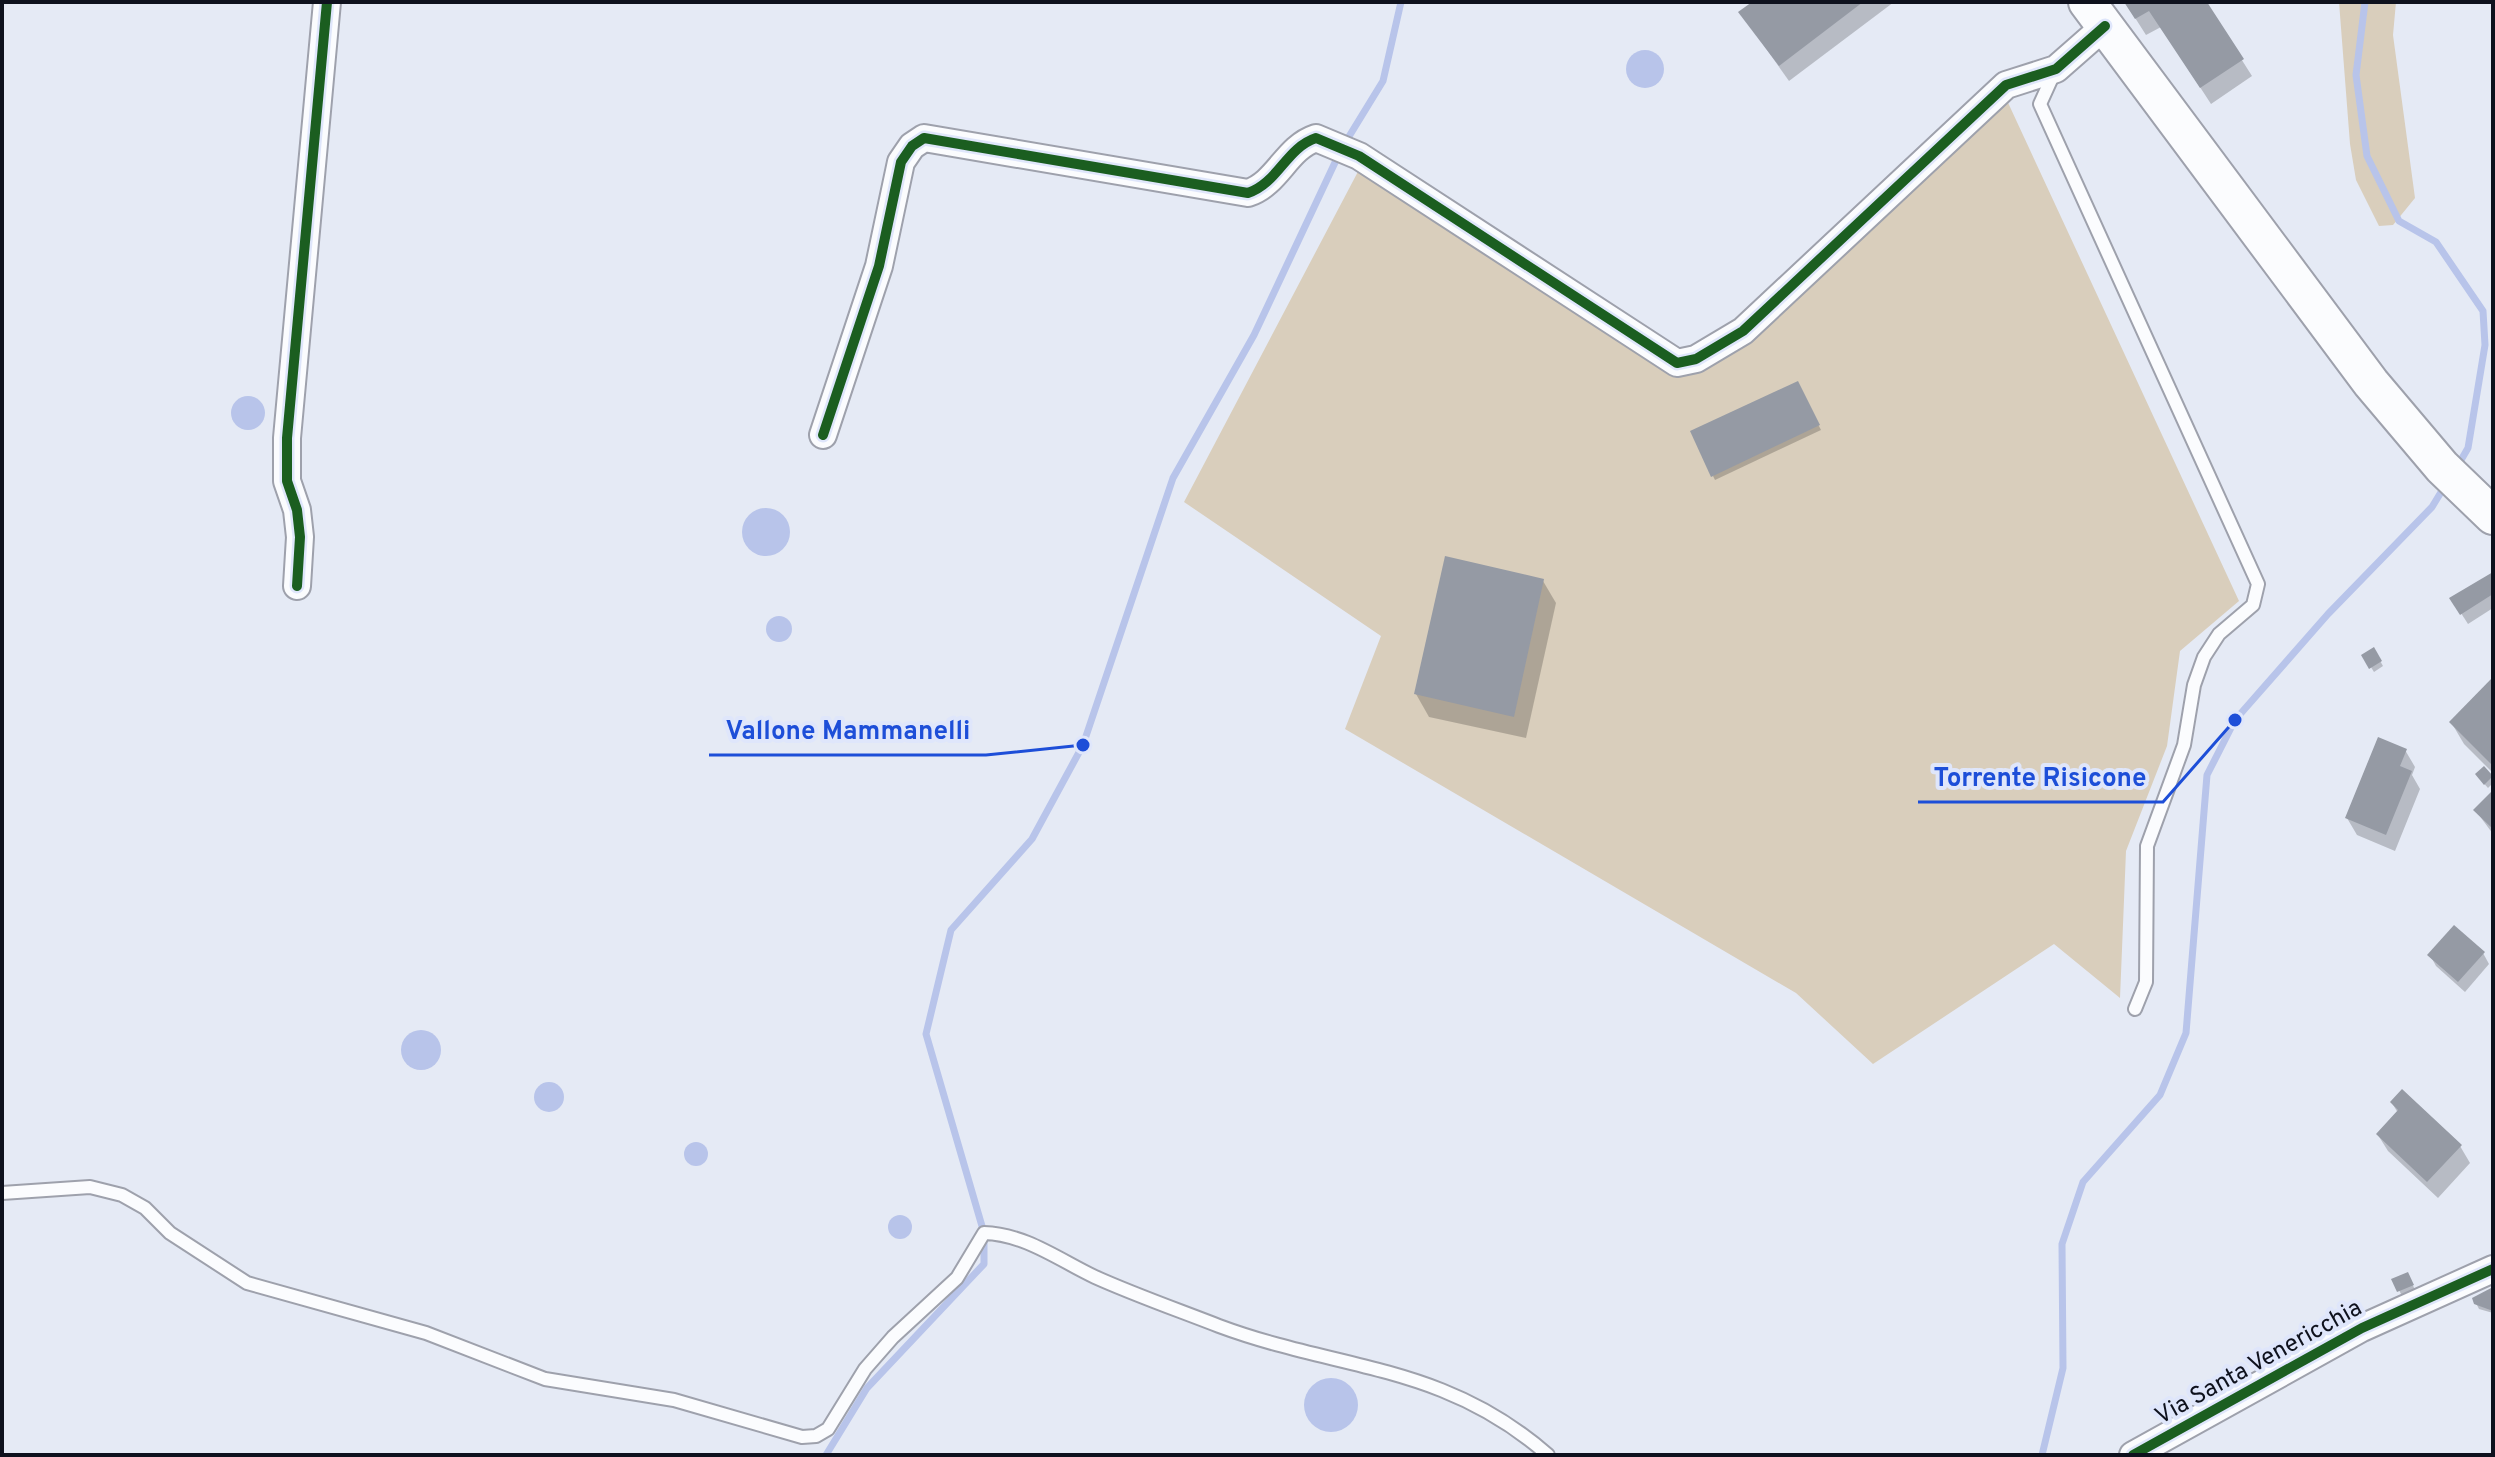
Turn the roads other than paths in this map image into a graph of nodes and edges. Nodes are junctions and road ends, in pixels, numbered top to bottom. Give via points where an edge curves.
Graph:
1 (327, 2) edge
2 (2096, 14) edge
3 (2056, 69) junction
4 (823, 435) dead end
5 (2493, 516) edge
6 (297, 586) dead end
7 (2135, 1009) dead end
8 (2, 1193) edge
9 (2493, 1269) edge
10 (1548, 1455) edge
11 (2133, 1455) edge

1 - 6 street via 287,438 287,481 300,537
2 - 3 street
2 - 5 main road via 2371,383
3 - 4 street via 2006,85 1743,331 1696,359 1677,363 1359,156 1316,138 1302,143 1264,187 1248,193 924,138 901,162 879,266
3 - 7 lane via 2040,104 2258,584 2253,605 2219,634 2204,657 2184,745 2147,846 2146,982
8 - 10 lane via 90,1187 122,1195 247,1283 426,1333 545,1379 674,1400 802,1437 828,1429 865,1369 957,1278 984,1233 1008,1234 1099,1278 1222,1327 1415,1378 1490,1410
9 - 11 street, Via Santa Venericchia via 2362,1328

